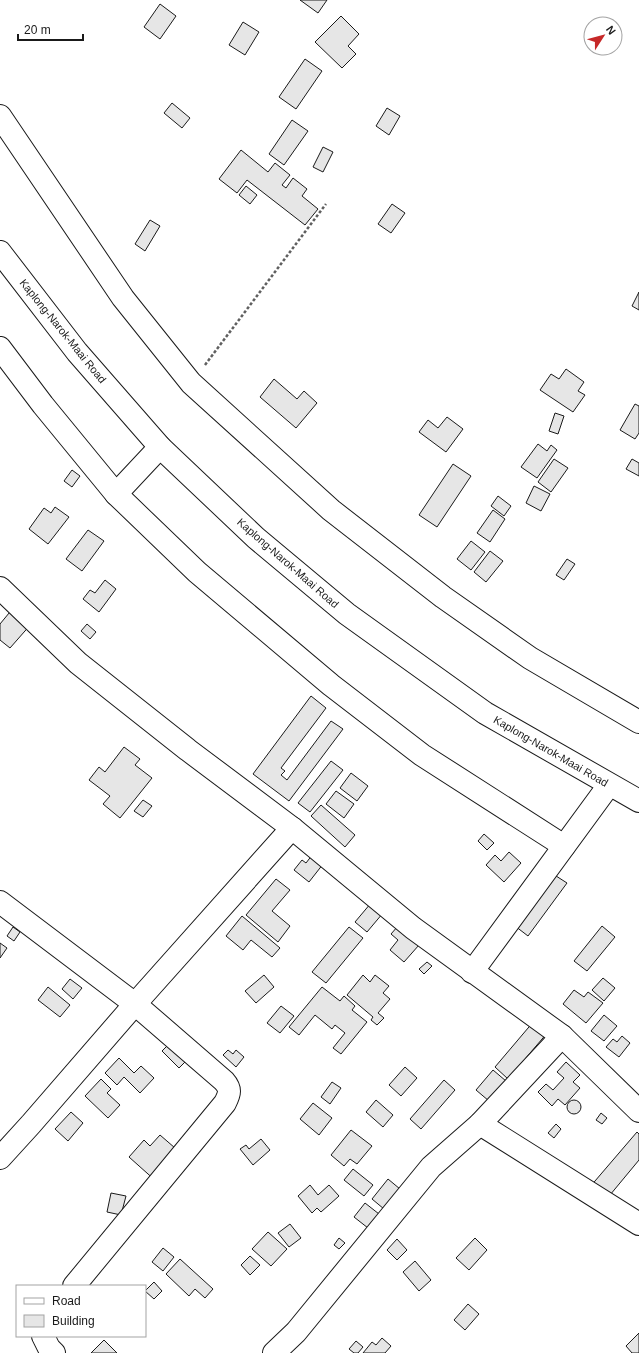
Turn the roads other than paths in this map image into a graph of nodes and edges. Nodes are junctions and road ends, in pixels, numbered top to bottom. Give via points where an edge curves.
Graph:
1 (0, 116) edge
2 (0, 252) edge
3 (0, 348) edge
4 (160, 447) junction
5 (116, 494) junction
6 (0, 588) edge
7 (639, 722) edge
8 (609, 785) junction
9 (639, 801) edge
10 (292, 828) junction
11 (564, 846) junction
12 (0, 902) edge
13 (472, 972) junction
14 (135, 1004) junction
15 (562, 1036) junction
16 (639, 1111) edge
17 (480, 1124) junction
18 (0, 1158) edge
19 (639, 1224) edge
20 (75, 1285) edge
21 (44, 1337) edge
22 (54, 1353) edge
23 (274, 1353) edge

1 - 7 main road via 123,298 192,383 331,510 443,597 530,658
2 - 4 main road, Kaplong-Narok-Maai Road via 77,352
3 - 5 main road
4 - 5 main road
4 - 8 main road, Kaplong-Narok-Maai Road via 256,538 347,614 484,713
5 - 11 main road via 197,572 330,685 422,755
6 - 10 main road via 78,663
8 - 9 main road, Kaplong-Narok-Maai Road
8 - 11 main road
10 - 13 main road via 413,928
10 - 14 main road
11 - 13 main road
12 - 14 main road
13 - 15 main road
14 - 18 main road
14 - 20 main road via 224,1081 229,1087 229,1095
15 - 16 main road
15 - 17 main road
17 - 19 main road
17 - 23 main road via 431,1167 301,1326
21 - 22 main road

